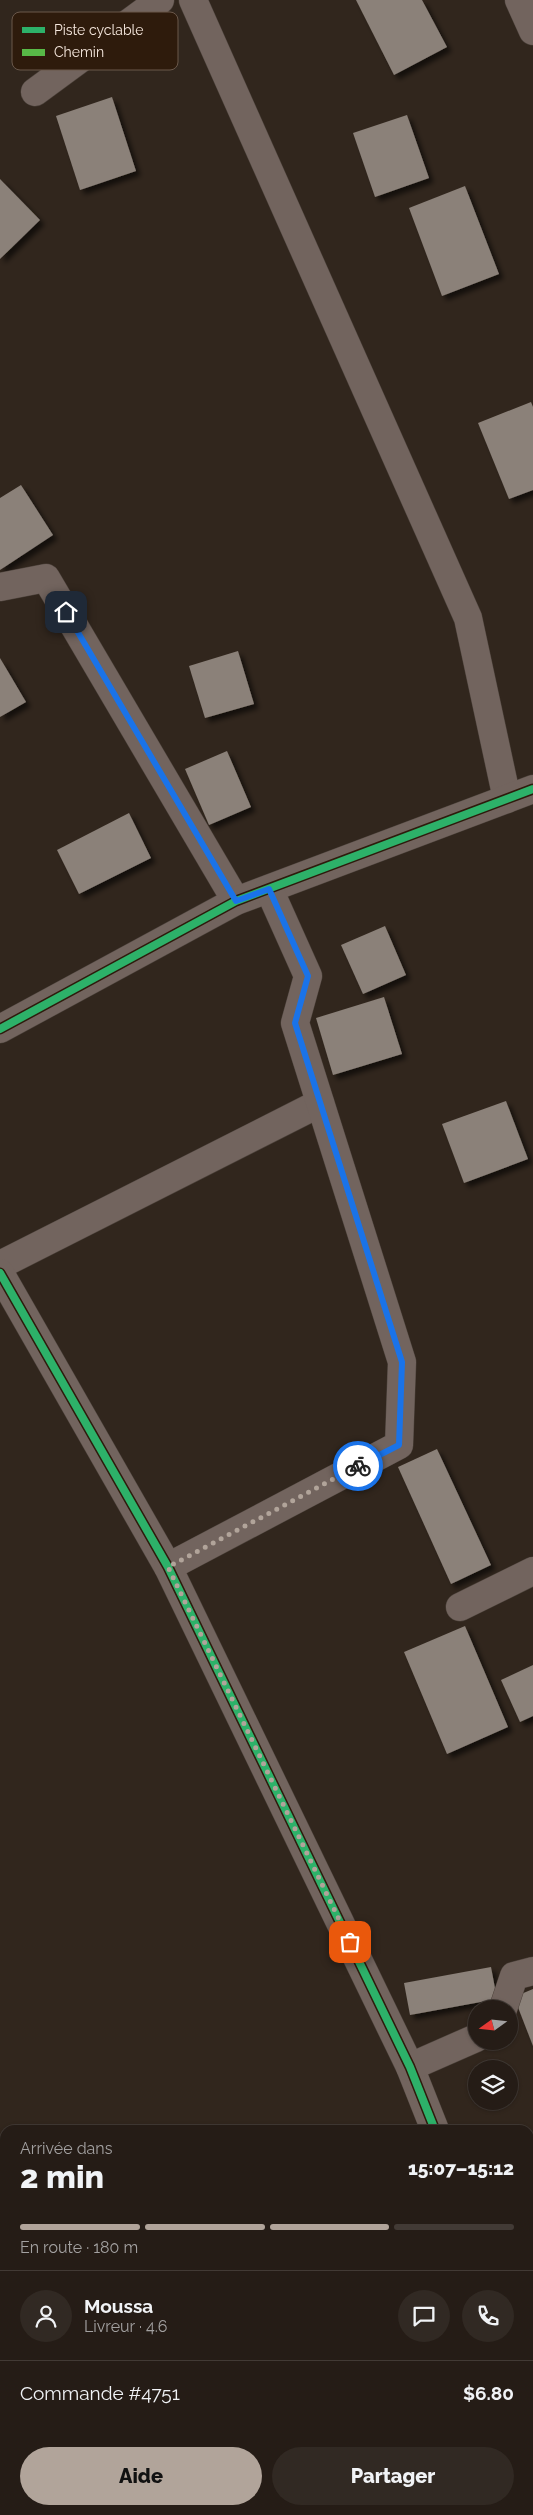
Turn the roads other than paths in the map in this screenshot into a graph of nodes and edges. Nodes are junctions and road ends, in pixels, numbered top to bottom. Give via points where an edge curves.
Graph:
1 (160, 0) edge
2 (193, 0) edge
3 (519, 0) edge
4 (144, 12) edge
5 (533, 31) edge
6 (65, 70) edge
7 (35, 92) dead end
8 (0, 587) edge
9 (533, 789) edge
10 (506, 799) junction
11 (269, 889) junction
12 (236, 901) junction
13 (0, 1029) edge
14 (320, 1103) junction
15 (0, 1264) edge
16 (0, 1273) edge
17 (168, 1567) junction
18 (533, 1571) edge
19 (460, 1607) dead end
20 (533, 1971) edge
21 (506, 2000) edge
22 (468, 2042) edge
23 (410, 2067) junction
24 (433, 2125) edge

1 - 4 street
2 - 10 street via 468,618
3 - 5 street
6 - 7 street
8 - 12 street via 46,578
9 - 10 street
10 - 11 street
11 - 12 street
11 - 14 street via 308,976 295,1023
12 - 13 street
14 - 15 street
14 - 17 street via 402,1362 399,1445
16 - 17 street
17 - 23 street
18 - 19 street
20 - 21 street via 514,1976
22 - 23 street
23 - 24 street

